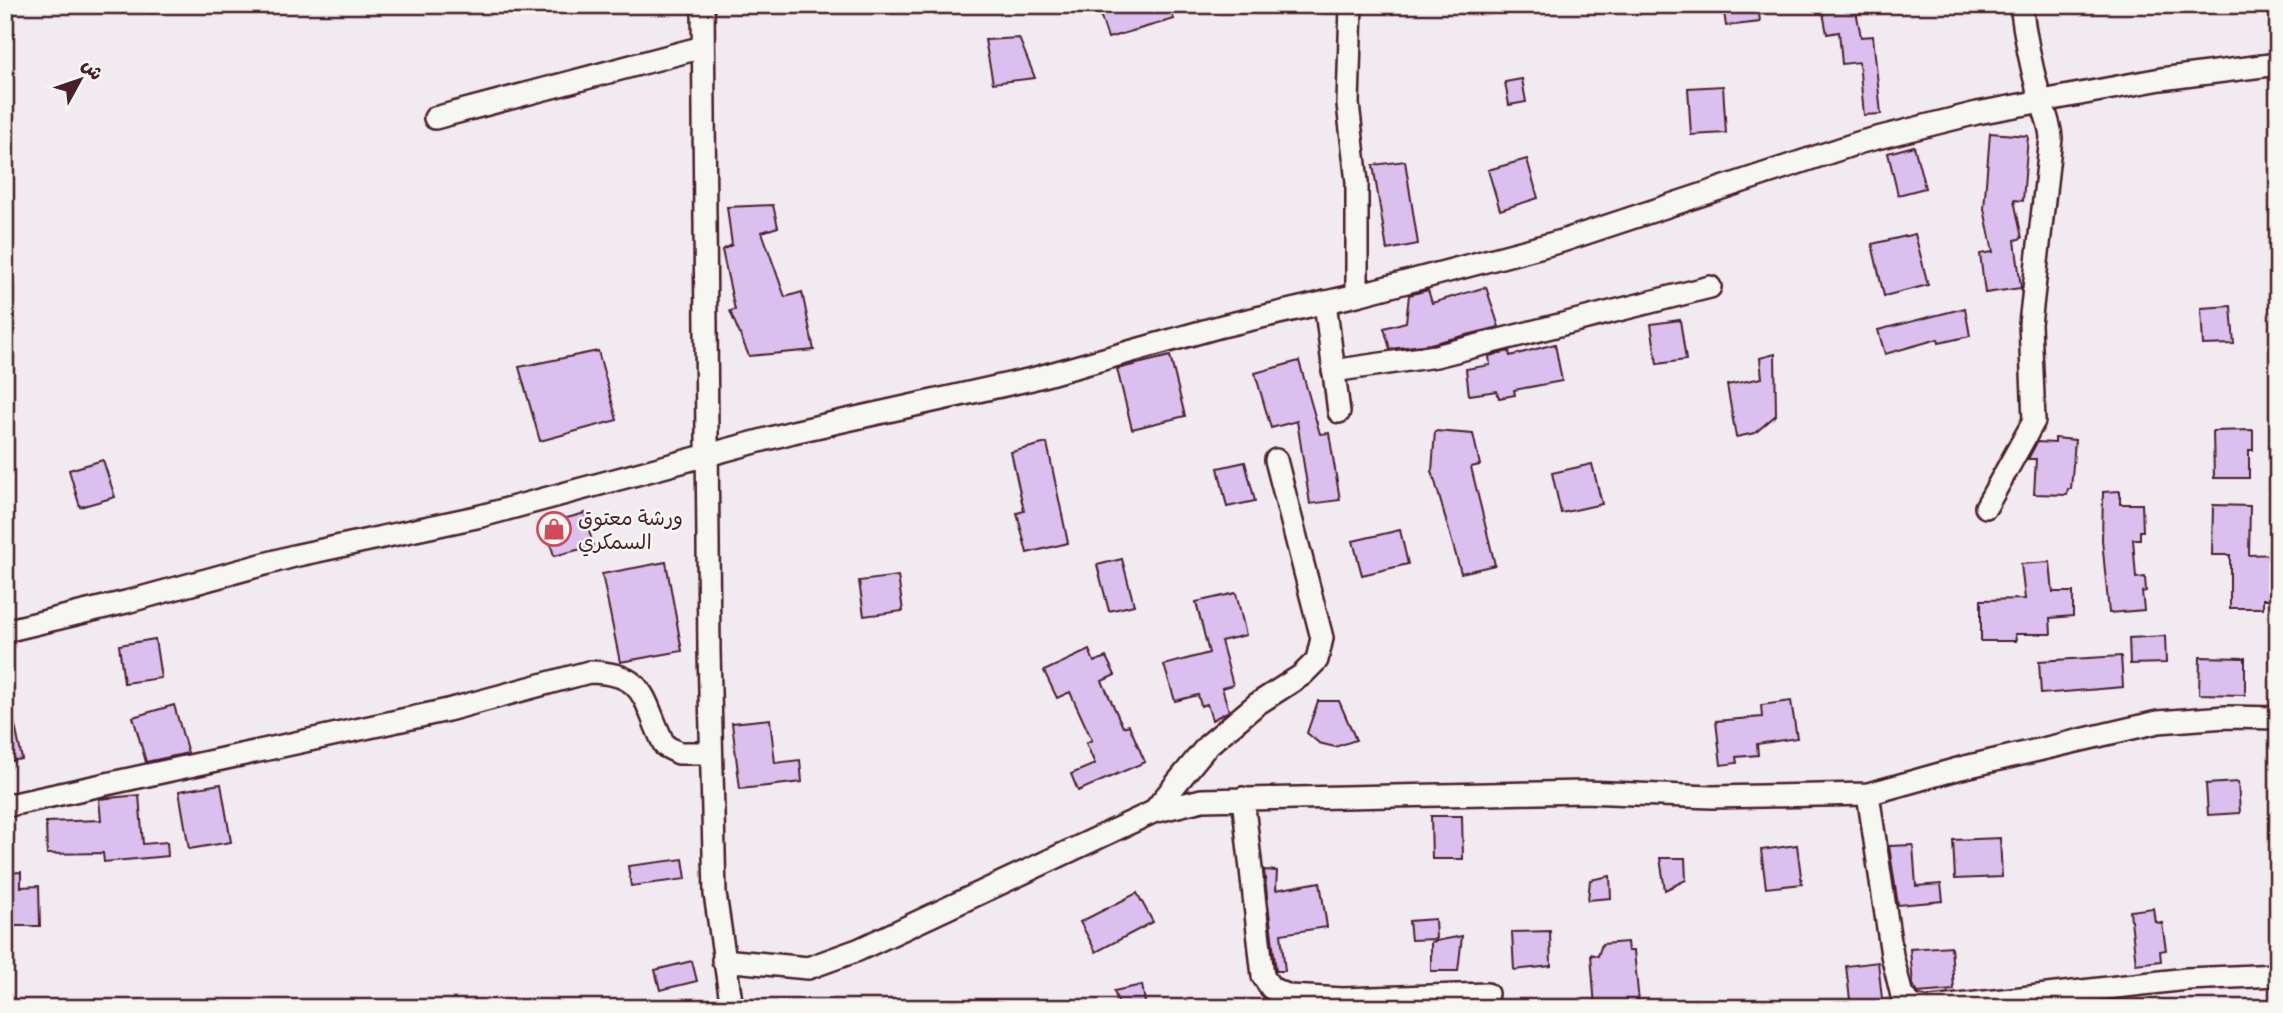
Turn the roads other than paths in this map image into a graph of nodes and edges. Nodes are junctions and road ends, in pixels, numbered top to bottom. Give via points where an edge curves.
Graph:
1 (702, 5) edge
2 (1351, 5) edge
3 (2021, 5) edge
4 (703, 47) junction
5 (2278, 64) edge
6 (2040, 100) junction
7 (435, 118) dead end
8 (1710, 286) dead end
9 (1357, 295) junction
10 (1325, 302) junction
11 (1334, 371) junction
12 (1339, 412) dead end
13 (706, 456) junction
14 (1276, 460) dead end
15 (1986, 507) dead end
16 (5, 631) edge
17 (2278, 718) edge
18 (711, 753) junction
19 (1868, 794) junction
20 (1243, 798) junction
21 (5, 806) edge
22 (1153, 812) junction
23 (723, 960) junction
24 (2278, 975) edge
25 (1487, 994) dead end
26 (1968, 1006) edge
27 (732, 1008) edge
28 (1923, 1008) edge
29 (1932, 1008) edge

1 - 4 street
2 - 9 street via 1348,104 1357,182
3 - 6 street
4 - 7 street
4 - 13 street
5 - 6 street
6 - 9 street via 1861,142 1562,241
6 - 15 street via 2050,120 2051,138 2030,324 2034,421
8 - 11 street via 1436,356
9 - 10 street
10 - 11 street
10 - 13 street via 1032,379
11 - 12 street
13 - 16 street via 481,516 294,556
13 - 18 street
14 - 22 street via 1322,638 1317,660 1208,745
17 - 19 street via 2158,722
18 - 21 street via 679,753 665,746 646,696 638,687 614,673 589,673 448,710
18 - 23 street via 715,894
19 - 20 street via 1712,797 1584,792
19 - 28 street via 1902,996
20 - 22 street via 1202,800
20 - 25 street via 1263,976 1271,988 1289,996 1343,999
22 - 23 street via 858,950 808,968
23 - 27 street
24 - 26 street via 2187,979
26 - 29 street

